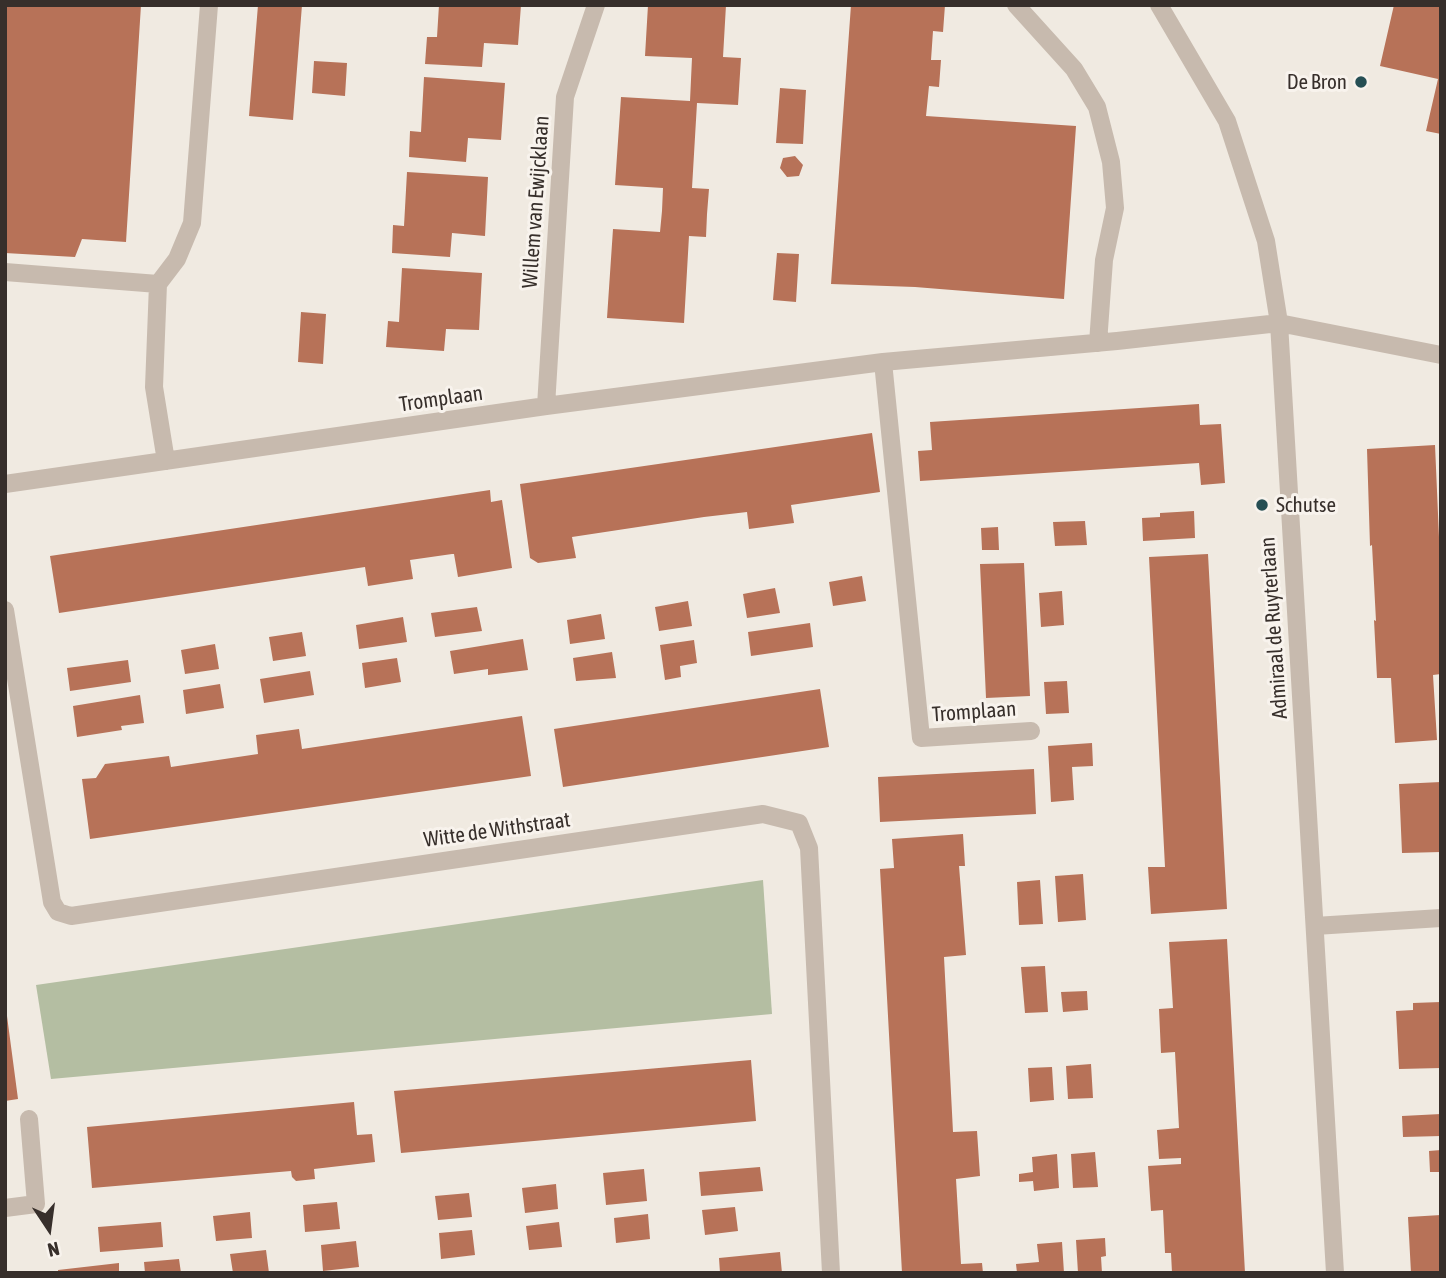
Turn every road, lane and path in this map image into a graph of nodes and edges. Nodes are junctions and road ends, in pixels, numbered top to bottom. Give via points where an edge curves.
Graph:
1 (209, 5) edge
2 (596, 5) edge
3 (1016, 5) edge
4 (1158, 5) edge
5 (5, 272) edge
6 (158, 284) junction
7 (1279, 323) junction
8 (1098, 343) junction
9 (1441, 355) edge
10 (883, 362) junction
11 (546, 406) junction
12 (166, 461) junction
13 (5, 484) edge
14 (5, 610) edge
15 (1031, 731) dead end
16 (1441, 918) edge
17 (1315, 926) junction
18 (29, 1119) dead end
19 (5, 1208) edge
20 (831, 1273) edge
21 (1335, 1273) edge

1 - 6 street via 192,223 177,259
2 - 11 street, Willem van Ewijcklaan via 565,97
3 - 8 street via 1074,69 1097,107 1111,162 1115,208 1104,260
4 - 7 street, Admiraal de Ruyterlaan via 1227,121 1266,241
5 - 6 street
6 - 12 street via 154,387
7 - 8 street, Tromplaan
7 - 9 street, Tromplaan
7 - 17 street, Admiraal de Ruyterlaan
8 - 10 street, Tromplaan
10 - 11 street, Tromplaan
10 - 15 street, Tromplaan via 921,738
11 - 12 street, Tromplaan
12 - 13 street, Tromplaan
14 - 20 street, Witte de Withstraat via 52,902 58,912 71,916 763,814 799,823 809,848
16 - 17 street
17 - 21 street, Admiraal de Ruyterlaan
18 - 19 street via 36,1204

